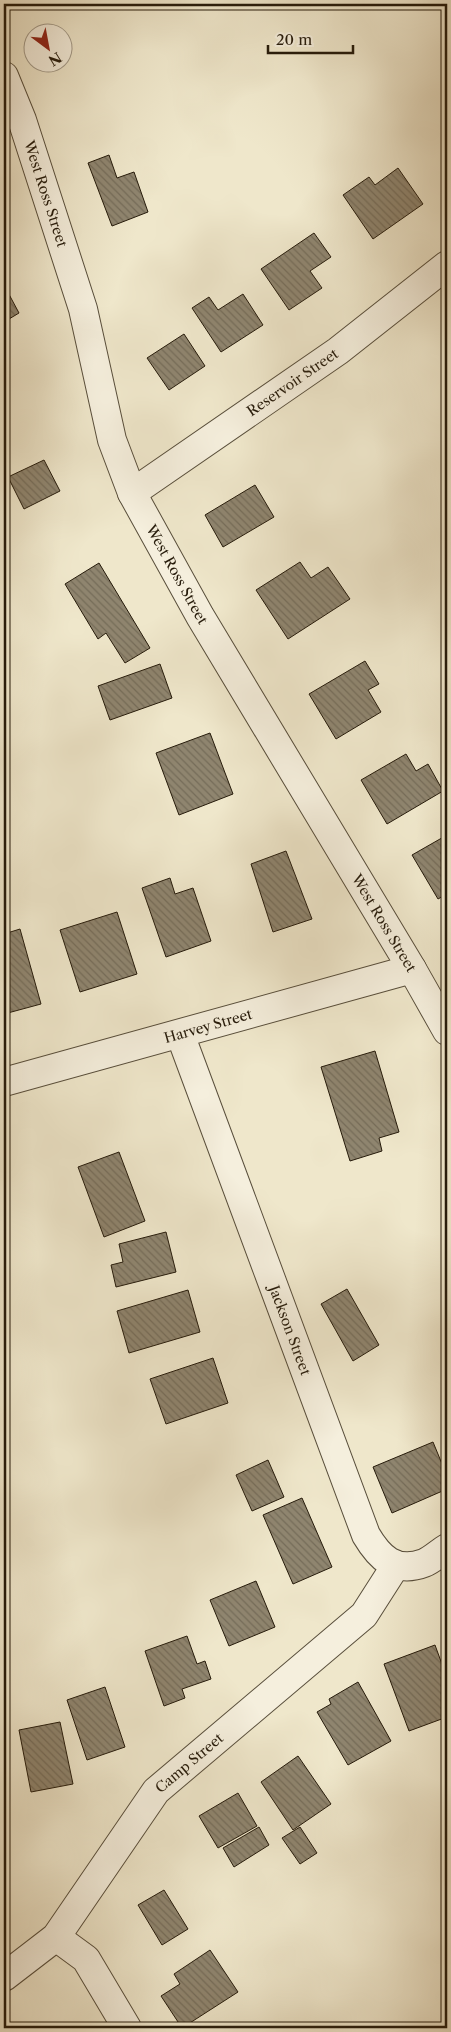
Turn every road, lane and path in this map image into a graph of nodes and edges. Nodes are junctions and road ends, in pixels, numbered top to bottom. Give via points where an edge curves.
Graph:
1 (4, 76) edge
2 (447, 265) edge
3 (132, 493) junction
4 (412, 969) junction
5 (446, 1026) edge
6 (180, 1034) junction
7 (4, 1082) edge
8 (447, 1548) edge
9 (396, 1565) junction
10 (56, 1937) junction
11 (4, 1978) edge
12 (127, 2028) edge

1 - 3 street, West Ross Street via 22,120 84,309 112,440
2 - 3 street, Reservoir Street via 338,350
3 - 4 street, West Ross Street via 200,616
4 - 5 street, West Ross Street
4 - 6 street, Harvey Street
6 - 7 street, Harvey Street
6 - 9 street, Jackson Street via 366,1534 377,1554
8 - 9 street via 424,1563
9 - 10 street, Camp Street via 364,1615 156,1791
10 - 11 street, Camp Street
10 - 12 street via 86,1959

